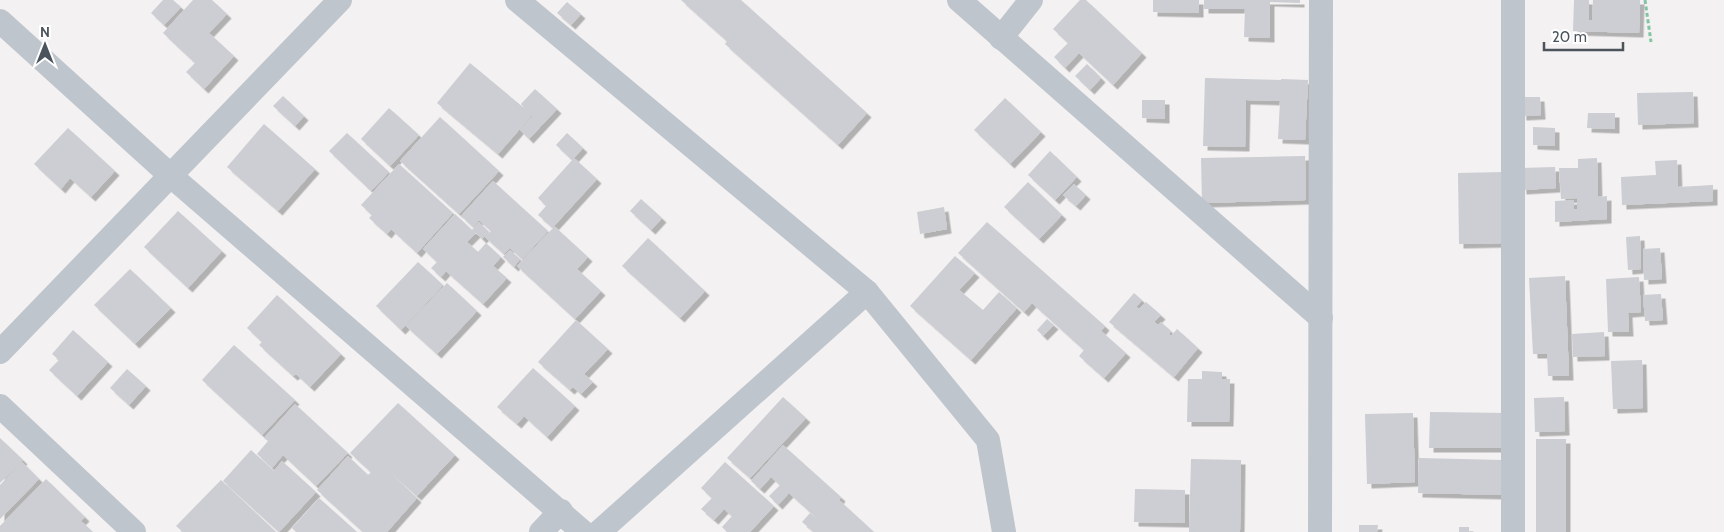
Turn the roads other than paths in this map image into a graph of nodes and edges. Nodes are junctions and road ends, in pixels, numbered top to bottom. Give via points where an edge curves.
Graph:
1 (340, 0) edge
2 (517, 0) edge
3 (959, 0) edge
4 (1031, 0) edge
5 (1321, 0) edge
6 (1513, 0) edge
7 (0, 21) edge
8 (1001, 38) junction
9 (171, 176) junction
10 (867, 292) junction
11 (1321, 318) junction
12 (0, 352) edge
13 (0, 406) edge
14 (561, 511) junction
15 (134, 532) edge
16 (541, 532) edge
17 (583, 532) edge
18 (599, 532) edge
19 (1004, 532) edge
20 (1320, 532) edge
21 (1513, 532) edge

1 - 9 street
2 - 10 street
3 - 8 street
4 - 8 street
5 - 11 street
6 - 21 street
7 - 9 street
8 - 11 street
9 - 12 street
9 - 14 street
10 - 18 street
10 - 19 street via 988,440
11 - 20 street
13 - 15 street
14 - 16 street
14 - 17 street

